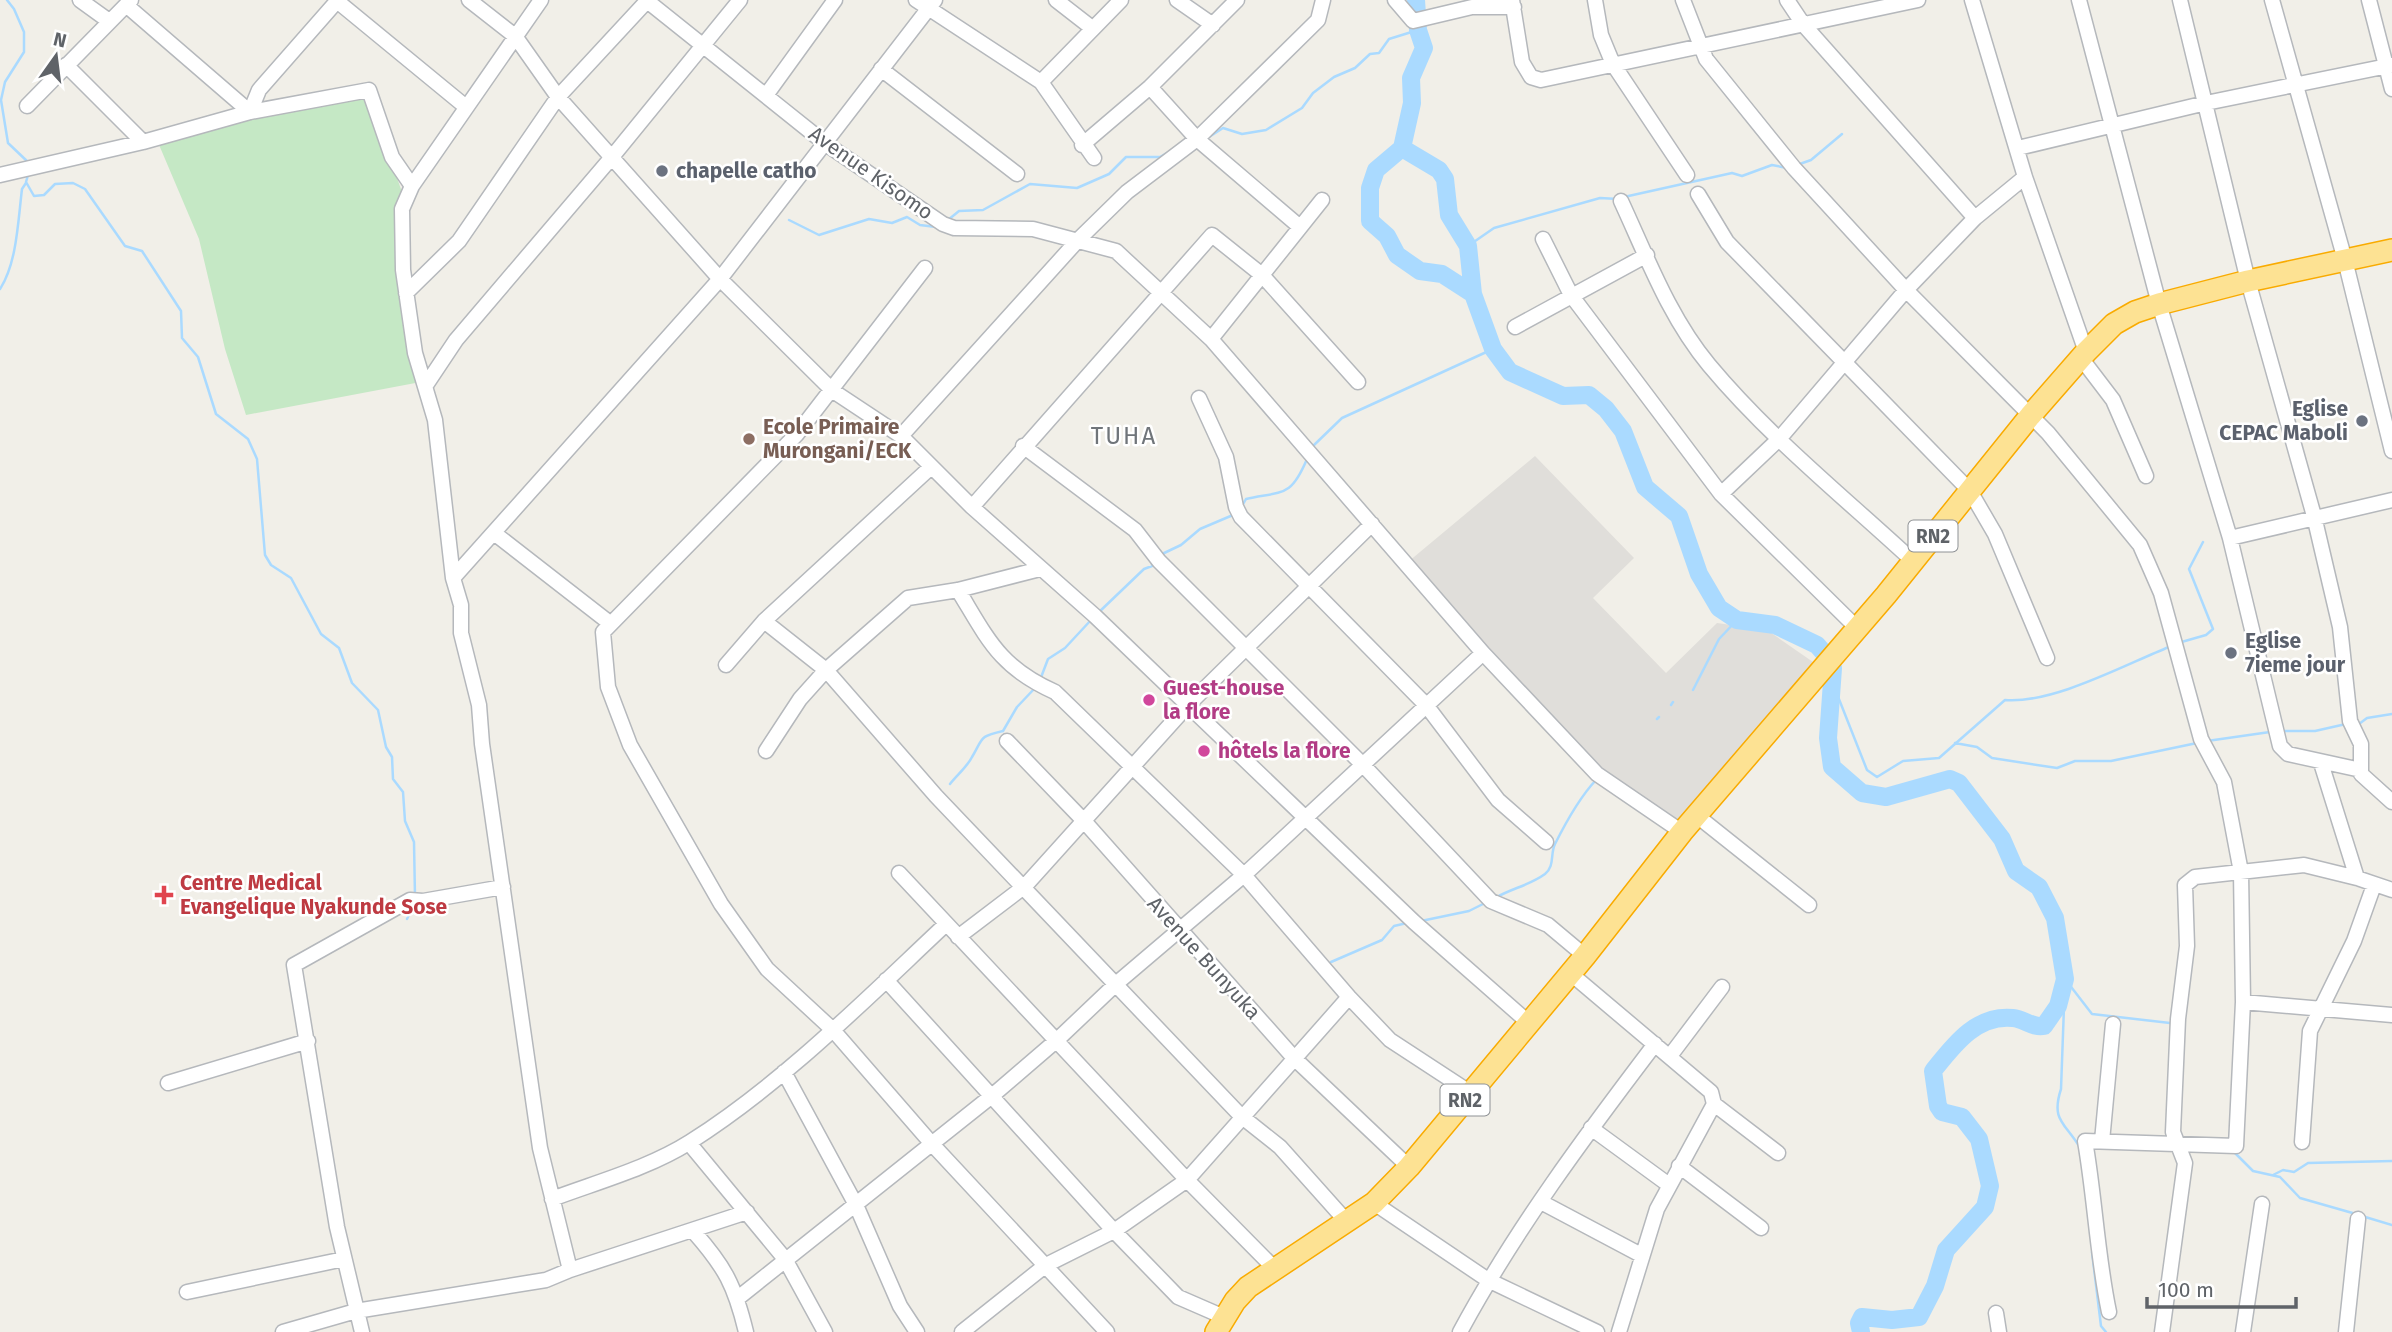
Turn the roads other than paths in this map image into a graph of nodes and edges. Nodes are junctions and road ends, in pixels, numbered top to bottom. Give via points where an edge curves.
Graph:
1 (80, 0) edge
2 (469, 0) edge
3 (541, 0) edge
4 (740, 0) edge
5 (835, 0) edge
6 (1056, 0) edge
7 (1121, 0) edge
8 (1177, 0) edge
9 (1237, 0) edge
10 (1323, 0) edge
11 (1395, 0) edge
12 (1595, 0) edge
13 (1683, 0) edge
14 (1787, 0) edge
15 (1918, 0) edge
16 (1972, 0) edge
17 (2079, 0) edge
18 (2180, 0) edge
19 (2272, 0) edge
20 (2369, 0) edge
21 (337, 1) edge
22 (647, 1) edge
23 (128, 2) edge
24 (926, 3) edge
25 (1513, 4) edge
26 (1874, 5) edge
27 (109, 21) junction
28 (1803, 24) junction
29 (1213, 25) junction
30 (1092, 28) junction
31 (515, 36) junction
32 (1700, 45) junction
33 (705, 46) junction
34 (1613, 64) junction
35 (66, 65) junction
36 (2389, 66) edge
37 (881, 69) junction
38 (1041, 82) junction
39 (2295, 86) junction
40 (1150, 87) junction
41 (2392, 89) edge
42 (767, 94) junction
43 (558, 97) junction
44 (2206, 103) junction
45 (27, 106) dead end
46 (466, 107) junction
47 (250, 112) junction
48 (2114, 126) junction
49 (1197, 139) junction
50 (143, 142) junction
51 (826, 144) junction
52 (1082, 145) junction
53 (2018, 148) junction
54 (612, 157) junction
55 (1094, 158) dead end
56 (0, 174) edge
57 (1017, 174) dead end
58 (1687, 175) dead end
59 (2025, 177) junction
60 (412, 186) junction
61 (1698, 194) dead end
62 (1322, 200) dead end
63 (1621, 201) dead end
64 (1975, 218) junction
65 (1300, 227) junction
66 (1079, 239) junction
67 (1543, 239) dead end
68 (2392, 250) edge
69 (1647, 256) junction
70 (2345, 260) junction
71 (925, 268) dead end
72 (1262, 275) junction
73 (720, 279) junction
74 (2248, 281) junction
75 (1906, 290) junction
76 (1161, 291) junction
77 (406, 293) junction
78 (1571, 295) junction
79 (2159, 304) junction
80 (1515, 327) dead end
81 (1211, 340) junction
82 (2083, 355) junction
83 (1843, 365) junction
84 (1358, 382) dead end
85 (426, 385) junction
86 (833, 391) junction
87 (1199, 398) dead end
88 (2030, 416) junction
89 (901, 436) junction
90 (1780, 438) junction
91 (1023, 446) junction
92 (2392, 451) edge
93 (931, 467) junction
94 (2146, 476) dead end
95 (1969, 491) junction
96 (1721, 494) junction
97 (2392, 500) edge
98 (972, 507) junction
99 (2314, 516) junction
100 (1372, 524) junction
101 (494, 533) junction
102 (2230, 538) junction
103 (1913, 561) junction
104 (1040, 569) junction
105 (453, 578) junction
106 (1310, 583) junction
107 (958, 590) junction
108 (764, 621) junction
109 (611, 624) junction
110 (1857, 628) junction
111 (1244, 649) junction
112 (1483, 653) junction
113 (2047, 658) dead end
114 (726, 665) dead end
115 (826, 670) junction
116 (1188, 705) junction
117 (1426, 705) junction
118 (1007, 741) dead end
119 (766, 751) dead end
120 (2321, 763) junction
121 (1363, 765) junction
122 (1133, 767) junction
123 (2361, 769) junction
124 (2392, 802) edge
125 (1696, 815) junction
126 (1306, 817) junction
127 (1084, 821) junction
128 (1682, 832) junction
129 (1546, 842) dead end
130 (2241, 872) junction
131 (899, 873) dead end
132 (1244, 874) junction
133 (2357, 878) junction
134 (1025, 886) junction
135 (2374, 886) junction
136 (503, 887) junction
137 (2392, 891) edge
138 (1809, 905) dead end
139 (945, 925) junction
140 (1179, 929) junction
141 (958, 937) junction
142 (1584, 956) junction
143 (1570, 974) junction
144 (887, 980) junction
145 (1117, 983) junction
146 (1722, 986) dead end
147 (1349, 997) junction
148 (2243, 1002) junction
149 (2318, 1010) junction
150 (2392, 1015) edge
151 (1529, 1023) junction
152 (2113, 1024) dead end
153 (832, 1030) junction
154 (1057, 1040) junction
155 (308, 1041) junction
156 (1655, 1044) junction
157 (1670, 1056) junction
158 (1293, 1058) junction
159 (784, 1072) junction
160 (168, 1083) dead end
161 (1471, 1093) junction
162 (993, 1095) junction
163 (1714, 1104) junction
164 (1241, 1116) junction
165 (1591, 1128) junction
166 (2102, 1141) junction
167 (2177, 1142) junction
168 (2302, 1142) dead end
169 (689, 1143) junction
170 (932, 1144) junction
171 (1778, 1153) dead end
172 (1679, 1166) junction
173 (1409, 1167) junction
174 (1187, 1180) junction
175 (1669, 1185) junction
176 (552, 1199) junction
177 (1541, 1202) junction
178 (1374, 1203) junction
179 (2262, 1204) dead end
180 (856, 1205) junction
181 (747, 1212) junction
182 (2358, 1219) dead end
183 (1347, 1222) junction
184 (1761, 1228) dead end
185 (1114, 1231) junction
186 (694, 1232) junction
187 (1642, 1255) junction
188 (344, 1259) junction
189 (785, 1259) junction
190 (1046, 1265) junction
191 (1274, 1268) junction
192 (570, 1270) junction
193 (1488, 1280) junction
194 (187, 1292) dead end
195 (738, 1298) junction
196 (356, 1311) junction
197 (2109, 1312) dead end
198 (1996, 1314) dead end
199 (1220, 1325) edge
200 (283, 1332) edge
201 (362, 1332) edge
202 (746, 1332) edge
203 (825, 1332) edge
204 (917, 1332) edge
205 (962, 1332) edge
206 (1107, 1332) edge
207 (1460, 1332) edge
208 (1597, 1332) edge
209 (1619, 1332) edge
210 (1999, 1332) edge
211 (2162, 1332) edge
212 (2243, 1332) edge
213 (2346, 1332) edge

1 - 27 street
2 - 31 street
3 - 31 street
4 - 33 street
5 - 42 street
6 - 30 street
7 - 30 street
8 - 29 street
9 - 29 street
10 - 49 street via 1318,20
11 - 25 street via 1418,20 1472,7
12 - 34 street via 1601,36
13 - 32 street
14 - 28 street
15 - 26 street
16 - 53 street
17 - 48 street
18 - 44 street
19 - 39 street
20 - 36 street
21 - 46 street
21 - 47 street via 259,90
22 - 33 street, Avenue Kisomo
22 - 43 street
23 - 27 street
23 - 47 street
24 - 37 street
24 - 38 street
25 - 34 street via 1522,62 1531,76 1541,80
26 - 28 street
27 - 35 street
28 - 32 street
28 - 64 street
29 - 40 street
30 - 38 street
31 - 43 street
31 - 46 street
32 - 34 street
32 - 75 street via 1706,59 1792,166
33 - 42 street, Avenue Kisomo
33 - 54 street
34 - 58 street
35 - 45 street
35 - 50 street
36 - 39 street
36 - 41 street
37 - 51 street
37 - 57 street
38 - 52 street
39 - 44 street
39 - 70 street
40 - 49 street
40 - 52 street
42 - 51 street, Avenue Kisomo
43 - 54 street
43 - 77 street via 459,241
44 - 48 street
44 - 74 street
46 - 60 street
47 - 50 street
47 - 60 street via 369,90 392,157
48 - 53 street
48 - 79 street
49 - 65 street
49 - 66 street via 1127,192
50 - 56 street
51 - 66 street, Avenue Kisomo via 943,224 1033,229
51 - 73 street
52 - 55 street
53 - 59 street
54 - 73 street
54 - 85 street via 456,340
59 - 64 street
59 - 82 street
60 - 77 street via 402,209
61 - 83 street via 1727,242
62 - 65 street
63 - 69 street
64 - 75 street
65 - 72 street
66 - 76 street, Avenue Kisomo via 1116,251
66 - 89 street
67 - 78 street
68 - 70 highway, RN2
69 - 78 street
69 - 90 street via 1666,301 1709,365
70 - 74 highway, RN2
70 - 92 street
71 - 86 street
72 - 76 street via 1212,235
72 - 81 street
72 - 84 street
73 - 86 street
73 - 101 street
74 - 79 highway, RN2
74 - 99 street
75 - 83 street
75 - 88 street
76 - 81 street, Avenue Kisomo
76 - 91 street
77 - 85 street via 415,354
78 - 80 street
78 - 96 street
79 - 82 highway, RN2 via 2114,324
79 - 102 street
81 - 100 street, Avenue Kisomo
82 - 88 highway, RN2
82 - 94 street via 2113,400
83 - 90 street
83 - 95 street
85 - 105 street via 435,419
86 - 89 street
86 - 109 street via 797,434
87 - 106 street via 1226,457 1238,512
88 - 95 highway, RN2
88 - 130 street via 2140,545 2161,593 2203,742 2224,782
89 - 93 street
90 - 96 street
90 - 103 street
91 - 98 street
91 - 111 street via 1135,530
93 - 98 street
93 - 108 street
95 - 103 highway, RN2
95 - 113 street via 1994,534
96 - 110 street
97 - 99 street
98 - 104 street
99 - 102 street
99 - 123 street via 2340,627 2351,724 2361,744
100 - 106 street
100 - 112 street, Avenue Kisomo
101 - 105 street
101 - 109 street
102 - 120 street via 2280,746 2288,754
103 - 110 highway, RN2
104 - 107 street
104 - 116 street
105 - 136 street via 479,705
106 - 111 street
106 - 117 street
107 - 115 street via 908,598
107 - 122 street via 995,651 1017,671 1055,691
108 - 114 street
108 - 115 street
109 - 153 street via 603,632 603,656 608,687 630,745 721,904 767,968
110 - 125 highway, RN2
111 - 116 street
111 - 121 street
112 - 117 street
112 - 128 street, Avenue Kisomo via 1597,774
115 - 119 street via 800,699
115 - 134 street via 936,796
116 - 122 street
116 - 126 street
117 - 121 street
117 - 129 street via 1498,800
118 - 127 street, Avenue Bunyuka
120 - 123 street
120 - 133 street
121 - 126 street
121 - 142 street via 1490,899 1548,925
122 - 127 street
122 - 132 street
123 - 124 street
125 - 128 highway, RN2
125 - 138 street
126 - 132 street
126 - 151 street via 1414,922
127 - 134 street
127 - 140 street, Avenue Bunyuka
128 - 142 highway, RN2
130 - 133 street via 2304,865
130 - 148 street
130 - 167 street via 2195,877 2185,885 2187,946 2178,1020
131 - 139 street
132 - 140 street
132 - 147 street
133 - 135 street
134 - 141 street
134 - 145 street
135 - 137 street
135 - 149 street via 2354,941
136 - 155 street via 416,900 294,965
136 - 176 street via 540,1148
139 - 141 street
139 - 144 street
140 - 145 street
140 - 158 street, Avenue Bunyuka
141 - 154 street
142 - 143 highway, RN2
143 - 151 highway, RN2
143 - 156 street
144 - 153 street
144 - 162 street
145 - 154 street
145 - 164 street
146 - 157 street
147 - 158 street
147 - 161 street via 1390,1040
148 - 149 street
148 - 167 street via 2236,1146
149 - 150 street
149 - 168 street via 2310,1031
151 - 161 highway, RN2
152 - 166 street
153 - 159 street
153 - 170 street
154 - 162 street
154 - 174 street
155 - 160 street
155 - 188 street
156 - 157 street
156 - 165 street
157 - 163 street via 1711,1092
158 - 164 street
158 - 173 street, Avenue Bunyuka
159 - 169 street
159 - 180 street
161 - 173 highway, RN2
162 - 170 street
162 - 185 street
163 - 171 street
163 - 172 street
164 - 174 street
164 - 183 street via 1280,1147
165 - 175 street
165 - 177 street
166 - 167 street
166 - 197 street via 2085,1141 2098,1261
167 - 211 street via 2185,1163
169 - 176 street
169 - 181 street
170 - 180 street
170 - 190 street
172 - 175 street
172 - 184 street
173 - 178 highway, RN2
174 - 185 street
174 - 191 street
175 - 187 street
176 - 192 street
177 - 187 street
177 - 193 street
178 - 183 highway, RN2
178 - 193 street
179 - 212 street
180 - 189 street
180 - 204 street via 900,1306
181 - 186 street
181 - 189 street
182 - 213 street
183 - 191 highway, RN2
185 - 190 street
185 - 199 street via 1178,1297
186 - 192 street
186 - 195 street via 720,1261
187 - 209 street
188 - 194 street
188 - 196 street
189 - 195 street
189 - 203 street
190 - 205 street
190 - 206 street
191 - 199 highway, RN2 via 1248,1287
192 - 196 street via 546,1280
193 - 207 street
193 - 208 street
195 - 202 street
196 - 200 street
196 - 201 street
198 - 210 street

